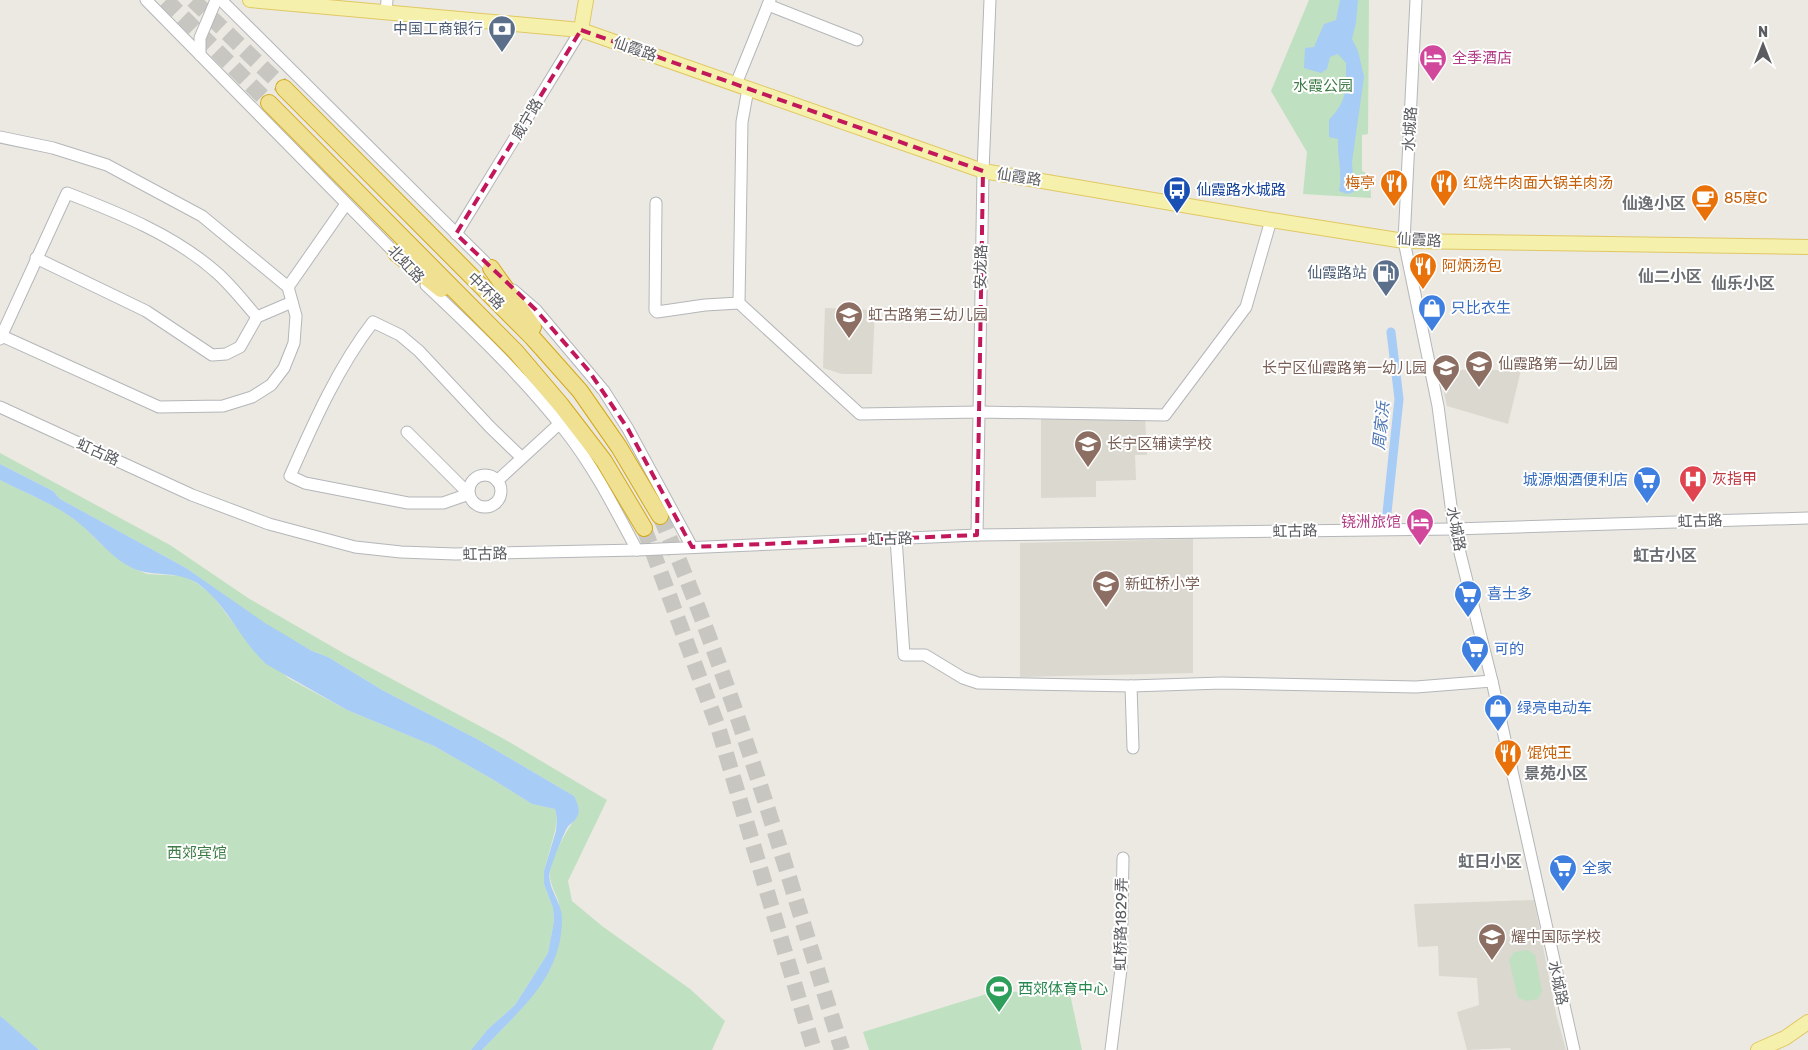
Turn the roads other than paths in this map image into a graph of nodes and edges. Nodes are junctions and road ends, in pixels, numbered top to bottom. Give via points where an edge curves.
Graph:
1 (146, 0) edge
2 (216, 0) edge
3 (220, 0) edge
4 (250, 0) edge
5 (586, 0) edge
6 (990, 0) edge
7 (1416, 0) edge
8 (769, 3) edge
9 (386, 6) edge
10 (581, 30) junction
11 (857, 40) dead end
12 (200, 55) junction
13 (742, 86) junction
14 (284, 88) tunnel mouth
15 (269, 103) tunnel mouth
16 (0, 137) edge
17 (983, 171) junction
18 (346, 204) junction
19 (656, 204) dead end
20 (1271, 220) junction
21 (456, 234) junction
22 (1404, 241) junction
23 (1808, 247) edge
24 (396, 253) junction
25 (36, 258) junction
26 (491, 268) junction
27 (288, 287) junction
28 (292, 302) junction
29 (739, 304) junction
30 (257, 317) junction
31 (1, 338) edge
32 (505, 342) junction
33 (570, 380) junction
34 (0, 407) edge
35 (979, 412) junction
36 (559, 424) junction
37 (407, 432) dead end
38 (521, 457) junction
39 (497, 481) junction
40 (469, 494) junction
41 (660, 516) tunnel mouth
42 (1808, 518) edge
43 (644, 528) tunnel mouth
44 (1454, 529) junction
45 (977, 535) junction
46 (896, 538) junction
47 (692, 547) junction
48 (637, 550) junction
49 (1492, 681) junction
50 (1131, 686) junction
51 (1133, 748) dead end
52 (1123, 858) dead end
53 (1808, 1022) edge
54 (1808, 1033) edge
55 (1111, 1050) edge
56 (1574, 1050) edge
57 (1758, 1050) edge
58 (1780, 1050) edge

1 - 12 street, 北虹路
2 - 12 street via 200,38
3 - 21 street
4 - 9 main road, 仙霞路
5 - 10 main road, 威宁路
6 - 17 street, 安龙路
7 - 22 street, 水城路
8 - 11 street
8 - 13 street
9 - 10 main road, 仙霞路
10 - 13 main road, 仙霞路
10 - 21 street, 威宁路
12 - 18 street, 北虹路
13 - 17 main road, 仙霞路
13 - 29 street
14 - 33 highway, 中环路 via 532,337
15 - 32 highway, 中环路
16 - 27 street via 53,148 107,165 202,216
17 - 20 main road, 仙霞路
17 - 35 street, 安龙路
18 - 24 street, 北虹路
18 - 27 street
19 - 29 street via 655,310
20 - 22 main road, 仙霞路
20 - 35 street via 1246,307 1165,415
21 - 26 street
22 - 23 main road, 仙霞路
22 - 44 street, 水城路 via 1438,406
24 - 32 highway
24 - 36 street, 北虹路 via 511,366
25 - 30 street via 146,311 212,355 226,354 240,347
25 - 30 street via 67,193 118,212 185,248 217,272
25 - 31 street
26 - 33 highway
26 - 47 street via 536,310 604,391
27 - 28 street
28 - 30 street
28 - 31 street via 296,316 294,343 284,368 271,385 252,397 223,406 159,407
29 - 35 street via 860,414
32 - 43 highway, 中环路 via 561,405 604,461
33 - 41 highway, 中环路 via 619,447
34 - 48 street, 虹古路 via 192,495 316,538 364,548 454,554
35 - 45 street, 安龙路
36 - 38 street
36 - 48 street, 北虹路 via 606,492
37 - 40 street
38 - 39 street
38 - 40 street via 419,351 400,335 373,322 358,342 290,476 305,483 408,503 442,503
39 - 40 street via 488,476 478,477 470,484
39 - 40 street via 500,496 489,507 478,506
42 - 44 street, 虹古路
44 - 45 street, 虹古路
44 - 49 street, 水城路
45 - 46 street, 虹古路
46 - 47 street, 虹古路
46 - 50 street via 904,655 926,655 978,683
47 - 48 street, 虹古路
49 - 50 street via 1416,687 1222,683
49 - 56 street, 水城路
50 - 51 street
52 - 55 street, 虹桥路1829弄 via 1121,969
53 - 57 main road
54 - 58 main road

